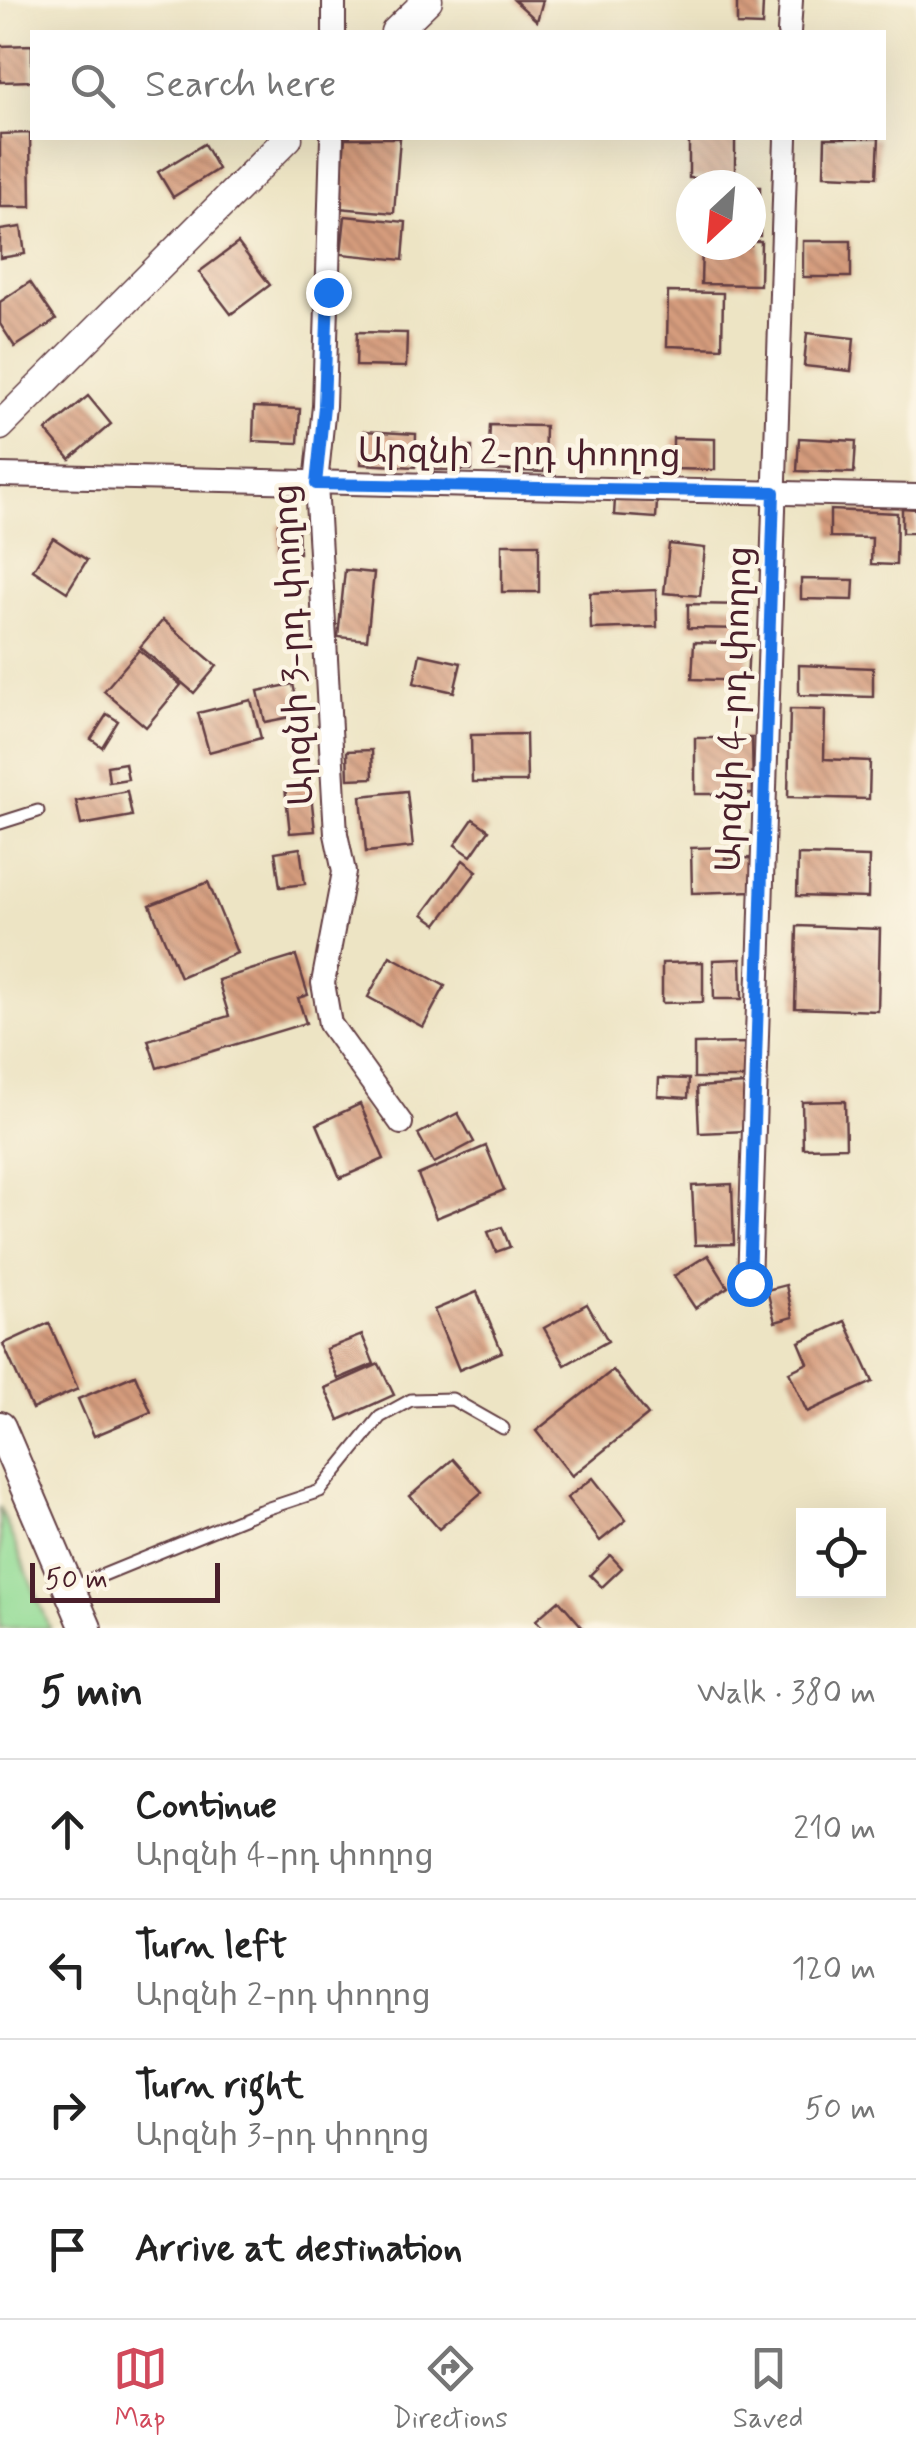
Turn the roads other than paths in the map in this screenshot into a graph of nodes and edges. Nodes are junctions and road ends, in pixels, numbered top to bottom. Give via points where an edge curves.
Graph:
1 (334, 0) edge
2 (428, 0) edge
3 (790, 0) edge
4 (334, 30) edge
5 (396, 30) edge
6 (790, 30) edge
7 (286, 140) edge
8 (332, 140) edge
9 (786, 140) edge
10 (0, 426) edge
11 (0, 474) edge
12 (316, 484) junction
13 (774, 492) junction
14 (916, 496) edge
15 (38, 811) dead end
16 (0, 824) edge
17 (401, 1123) dead end
18 (749, 1283) dead end
19 (0, 1427) edge
20 (503, 1428) dead end
21 (70, 1589) junction
22 (86, 1628) edge

1 - 4 street
2 - 5 street
3 - 6 street
7 - 10 street
8 - 12 street, Արզնի 3-րդ փողոց
9 - 13 street, Արզնի 4-րդ փողոց
11 - 12 street, Արզնի 2-րդ փողոց
12 - 13 street, Արզնի 2-րդ փողոց
12 - 17 street, Արզնի 3-րդ փողոց via 336,834 344,872 324,983 330,1024
13 - 14 street, Արզնի 2-րդ փողոց
13 - 18 street, Արզնի 4-րդ փողոց
15 - 16 lane
19 - 21 main road
20 - 21 lane via 452,1398 410,1400 380,1418 320,1491
21 - 22 main road

